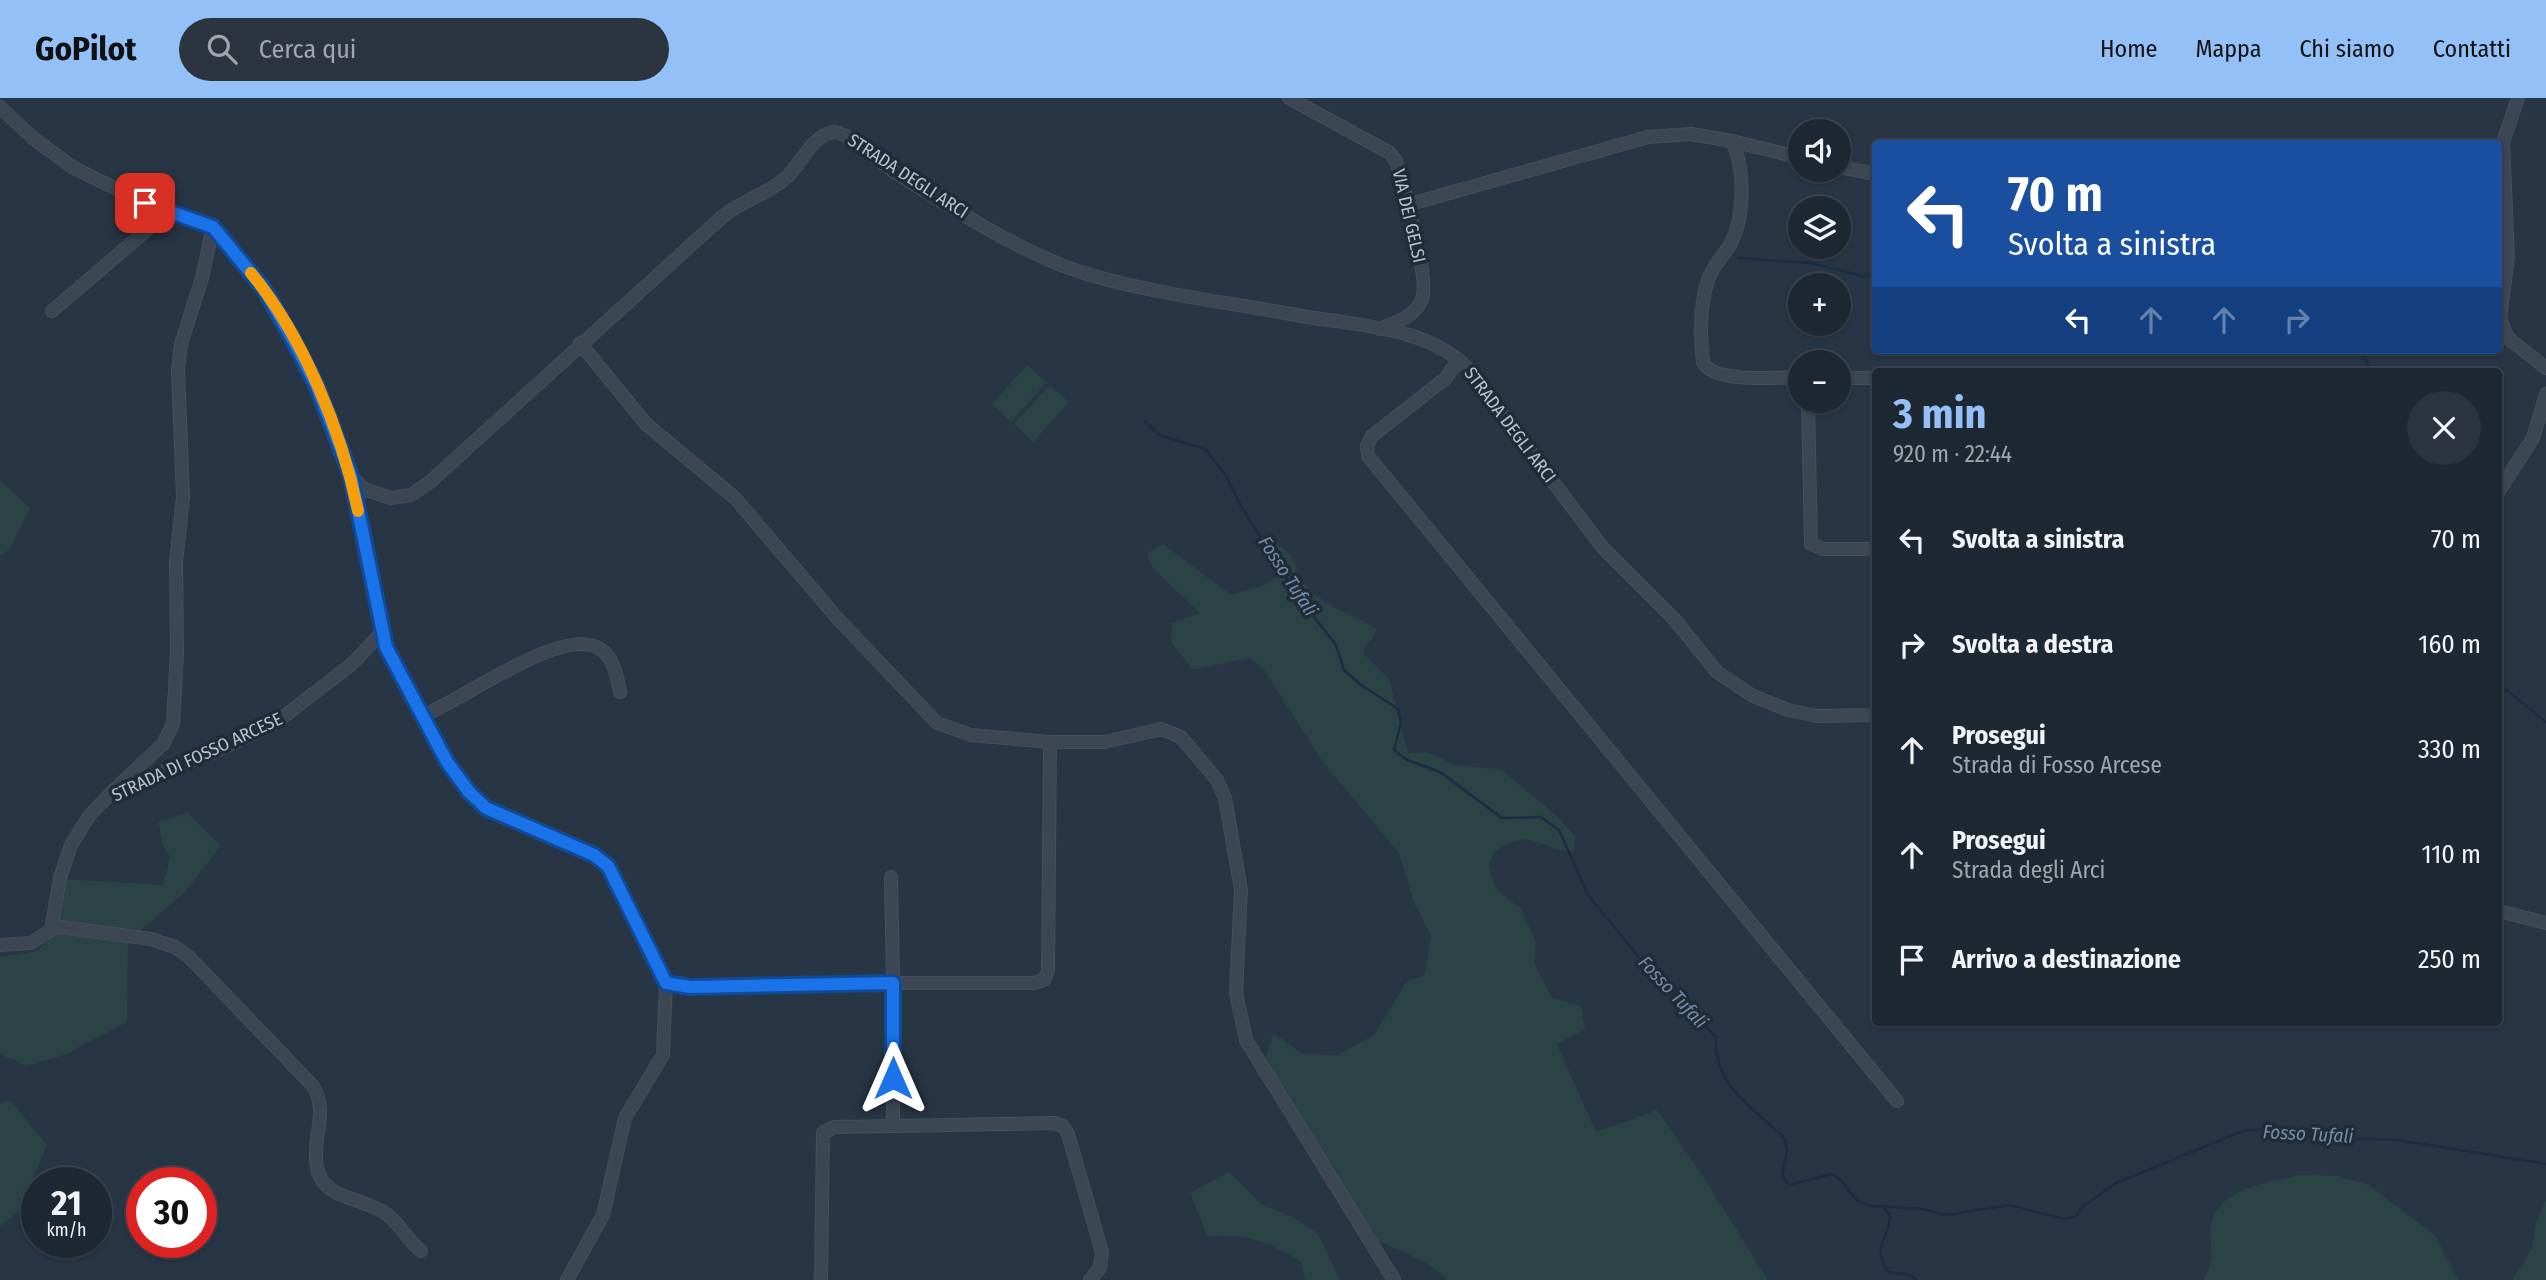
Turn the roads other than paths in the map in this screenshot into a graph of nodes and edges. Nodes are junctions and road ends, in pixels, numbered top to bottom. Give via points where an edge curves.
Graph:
1 (1289, 98) edge
2 (2518, 98) edge
3 (0, 107) edge
4 (1732, 141) junction
5 (1788, 155) edge
6 (1851, 169) edge
7 (1872, 173) edge
8 (1407, 205) junction
9 (168, 212) junction
10 (213, 227) junction
11 (2502, 304) edge
12 (52, 312) dead end
13 (2502, 324) edge
14 (1379, 330) junction
15 (580, 342) junction
16 (1458, 360) junction
17 (2546, 368) edge
18 (1788, 377) edge
19 (1851, 378) edge
20 (1872, 378) edge
21 (2546, 394) edge
22 (1808, 413) edge
23 (351, 476) junction
24 (2502, 486) edge
25 (1872, 550) edge
26 (382, 632) junction
27 (620, 692) dead end
28 (1872, 715) edge
29 (422, 716) junction
30 (1050, 742) junction
31 (114, 791) junction
32 (891, 877) dead end
33 (2502, 912) edge
34 (2546, 923) edge
35 (52, 926) junction
36 (0, 945) edge
37 (666, 983) junction
38 (893, 983) junction
39 (1897, 1101) dead end
40 (893, 1126) junction
41 (421, 1251) dead end
42 (567, 1280) edge
43 (821, 1280) edge
44 (1090, 1280) edge
45 (1394, 1280) edge

1 - 8 street, VIA DEI GELSI via 1393,155
2 - 11 street via 2503,142 2508,257
3 - 9 street via 74,168
4 - 5 street
4 - 8 street via 1691,134 1648,137
4 - 18 street via 1740,169 1738,223 1707,282 1703,362 1708,370 1721,375
6 - 7 street
8 - 14 street, VIA DEI GELSI via 1422,268 1423,296 1412,313
9 - 10 street
9 - 12 street
10 - 23 street via 276,309 312,376
10 - 31 street via 178,370 183,491 176,563 173,724 163,744
13 - 17 street via 2508,338
14 - 15 street, STRADA DEGLI ARCI via 1134,285 1066,267 832,132 818,140 784,179 734,207
14 - 16 street, STRADA DEGLI ARCI via 1425,342
15 - 23 street, STRADA DEGLI ARCI via 414,494 398,498 378,495
15 - 30 street via 646,424 735,498 830,610 930,717 962,734
16 - 28 street, STRADA DEGLI ARCI via 1603,548 1680,626 1717,672 1759,699 1796,712
16 - 39 street via 1446,378 1372,436 1368,456
19 - 20 street
21 - 24 street via 2533,438
22 - 25 street via 1811,544 1822,549
23 - 26 street
26 - 29 street
26 - 31 street, STRADA DI FOSSO ARCESE via 352,664 274,724
27 - 29 street via 607,654 594,645 578,643 526,662
29 - 37 street via 447,762 477,802 594,855 608,866
30 - 38 street via 1046,978 1034,983
30 - 45 street via 1105,742 1170,731 1181,737 1219,783 1241,890 1236,993 1241,1028 1251,1052
31 - 35 street, STRADA DI FOSSO ARCESE via 89,816 71,845
32 - 38 street
33 - 34 street
35 - 36 street via 36,941
35 - 41 street via 156,940 185,954 313,1086 321,1110 316,1164 326,1186 335,1194 385,1212
37 - 38 street via 690,987
37 - 42 street via 663,1055 626,1115 603,1215
38 - 40 street
40 - 43 street via 834,1127 823,1133
40 - 44 street via 1063,1126 1102,1252 1101,1265

